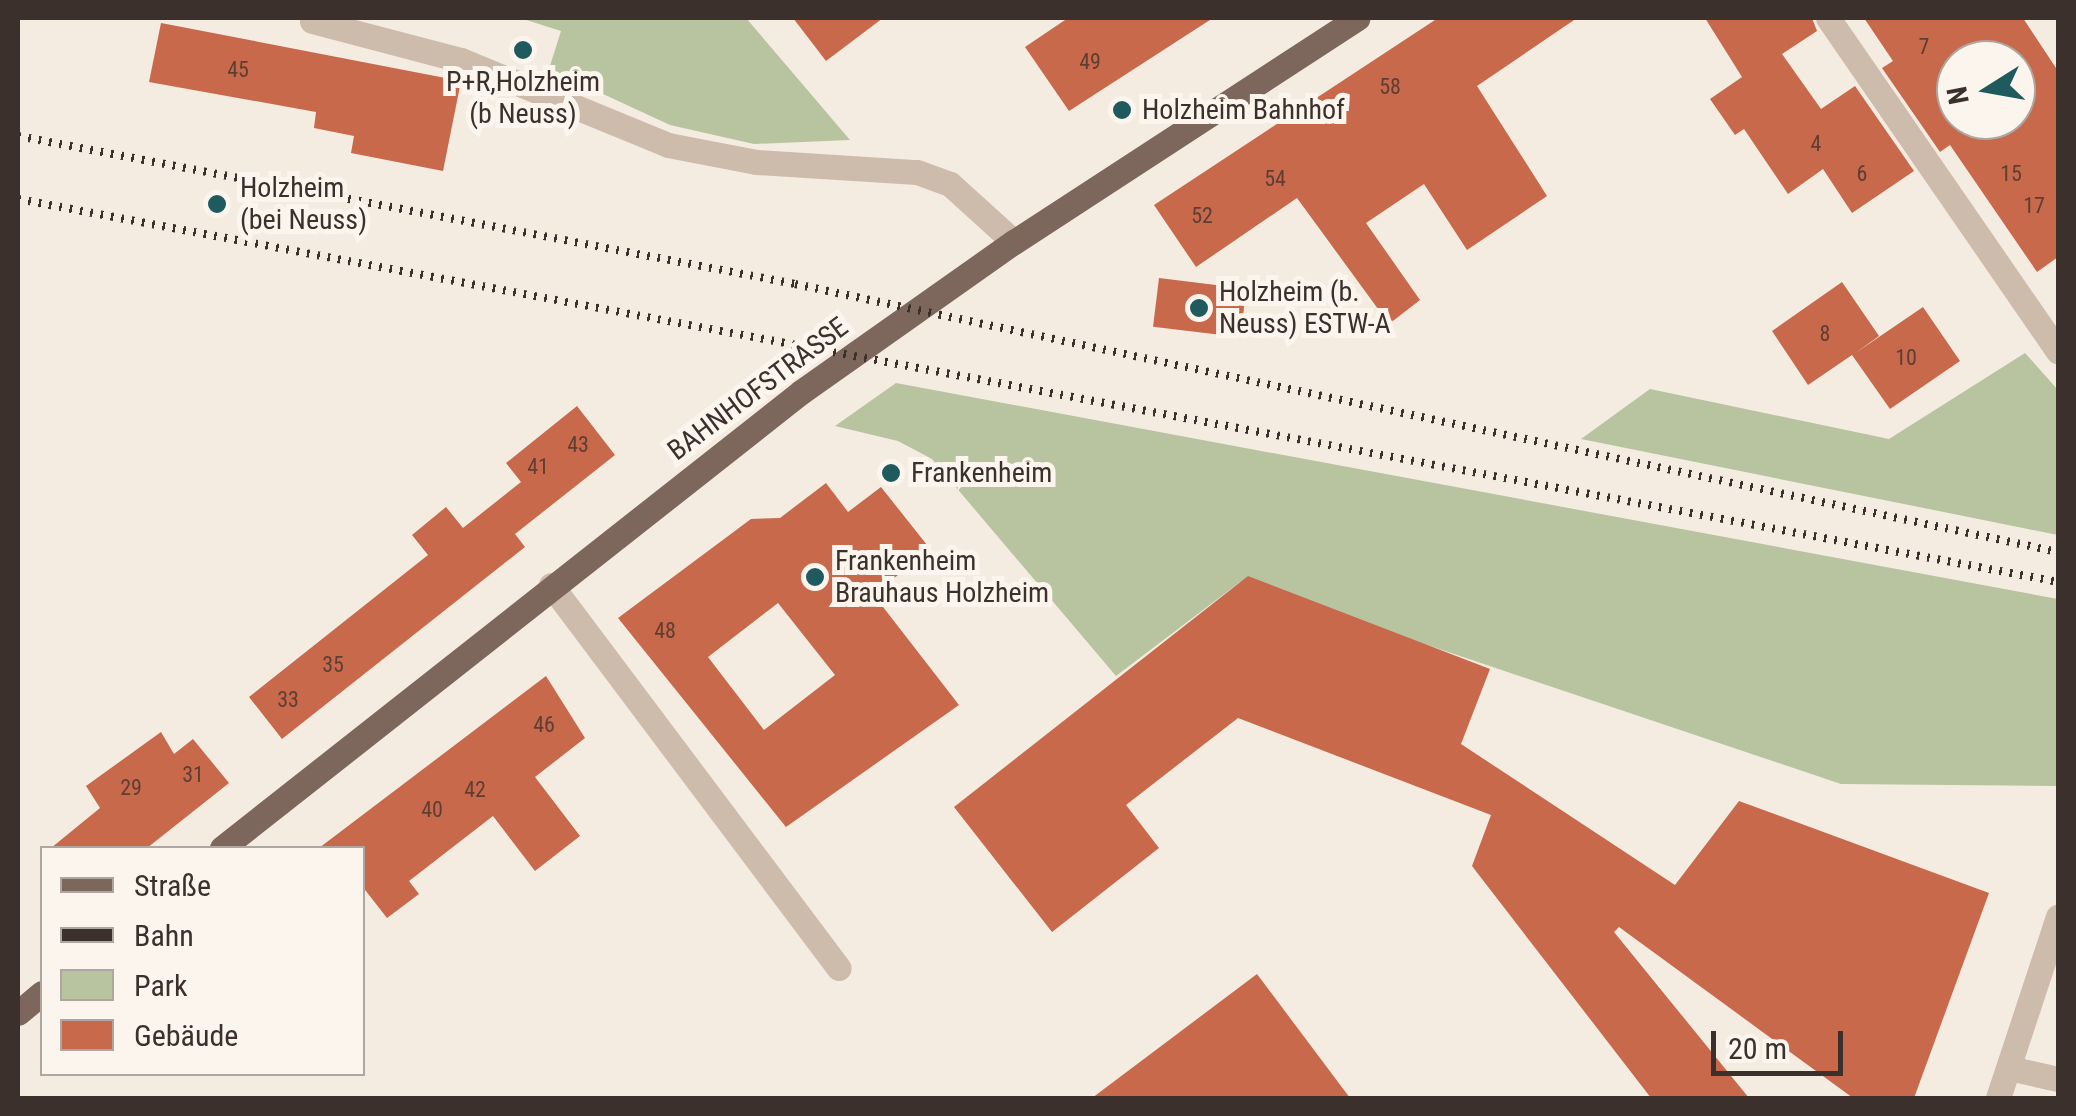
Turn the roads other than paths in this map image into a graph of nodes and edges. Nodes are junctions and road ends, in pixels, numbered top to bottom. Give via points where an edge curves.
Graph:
1 (1358, 18) edge
2 (1828, 18) edge
3 (312, 21) dead end
4 (1014, 242) junction
5 (2058, 351) edge
6 (551, 585) junction
7 (225, 846) edge
8 (2058, 917) edge
9 (839, 968) dead end
10 (40, 995) edge
11 (18, 1013) edge
12 (2009, 1068) junction
13 (2058, 1079) edge
14 (1998, 1098) edge

1 - 4 main road, BAHNHOFSTRASSE
2 - 5 street
3 - 4 street via 462,60 668,145 756,162 917,172 950,184
4 - 6 main road, BAHNHOFSTRASSE
6 - 7 main road, BAHNHOFSTRASSE
6 - 9 street
8 - 12 street
10 - 11 main road
12 - 13 street
12 - 14 street

